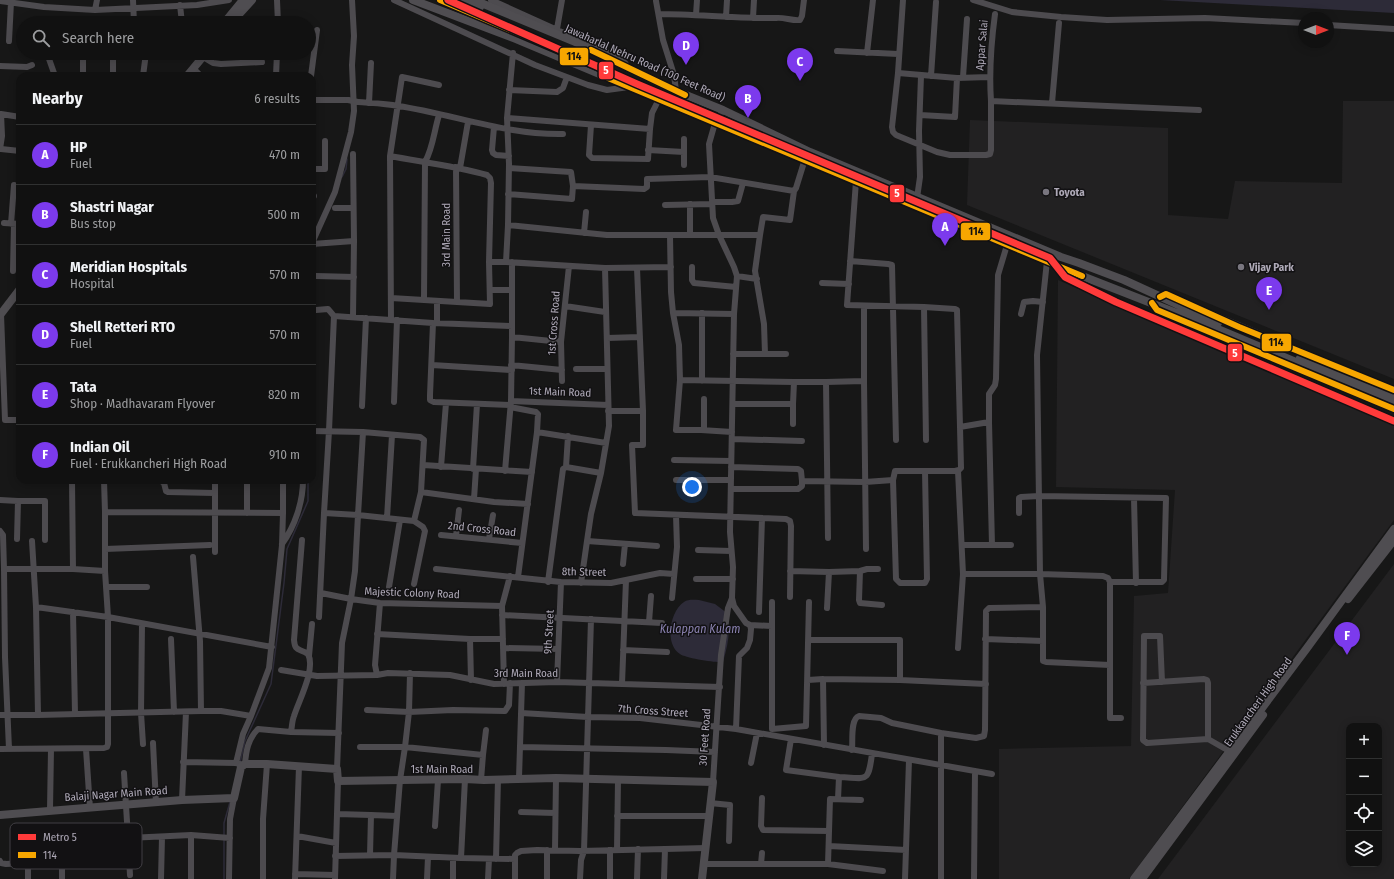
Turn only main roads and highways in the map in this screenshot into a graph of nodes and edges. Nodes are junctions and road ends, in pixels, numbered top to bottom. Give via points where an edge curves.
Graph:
1 (252, 0) edge
2 (413, 0) edge
3 (440, 0) edge
4 (462, 0) edge
5 (474, 0) edge
6 (240, 1) edge
7 (229, 16) edge
8 (237, 16) edge
9 (200, 60) edge
10 (616, 62) junction
11 (191, 72) edge
12 (608, 78) junction
13 (16, 298) edge
14 (1163, 301) junction
15 (1152, 303) junction
16 (0, 315) edge
17 (1394, 390) edge
18 (1394, 396) edge
19 (1394, 403) edge
20 (1394, 409) edge
21 (1394, 528) edge
22 (1394, 540) edge
23 (338, 781) joint
24 (713, 782) joint
25 (0, 815) edge
26 (702, 879) edge
27 (1134, 879) edge
28 (1142, 879) edge

1 - 8 main road
2 - 12 main road via 516,39
3 - 12 main road via 603,69
4 - 10 main road via 605,60
5 - 10 main road, Jawaharlal Nehru Road (100 Feet Road) via 573,41
6 - 7 main road
9 - 11 main road
10 - 14 main road, Jawaharlal Nehru Road (100 Feet Road) via 810,152 1061,257 1124,280
12 - 15 main road
13 - 16 main road
14 - 15 main road
14 - 17 main road via 1166,294 1239,327
14 - 18 main road
14 - 19 main road via 1220,330
15 - 20 main road via 1157,310
21 - 27 main road
22 - 28 main road, Erukkancheri High Road via 1328,624
23 - 24 main road, 1st Main Road via 556,778
23 - 25 main road, Balaji Nagar Main Road via 337,769 241,764 232,798
24 - 26 main road, 30 Feet Road

